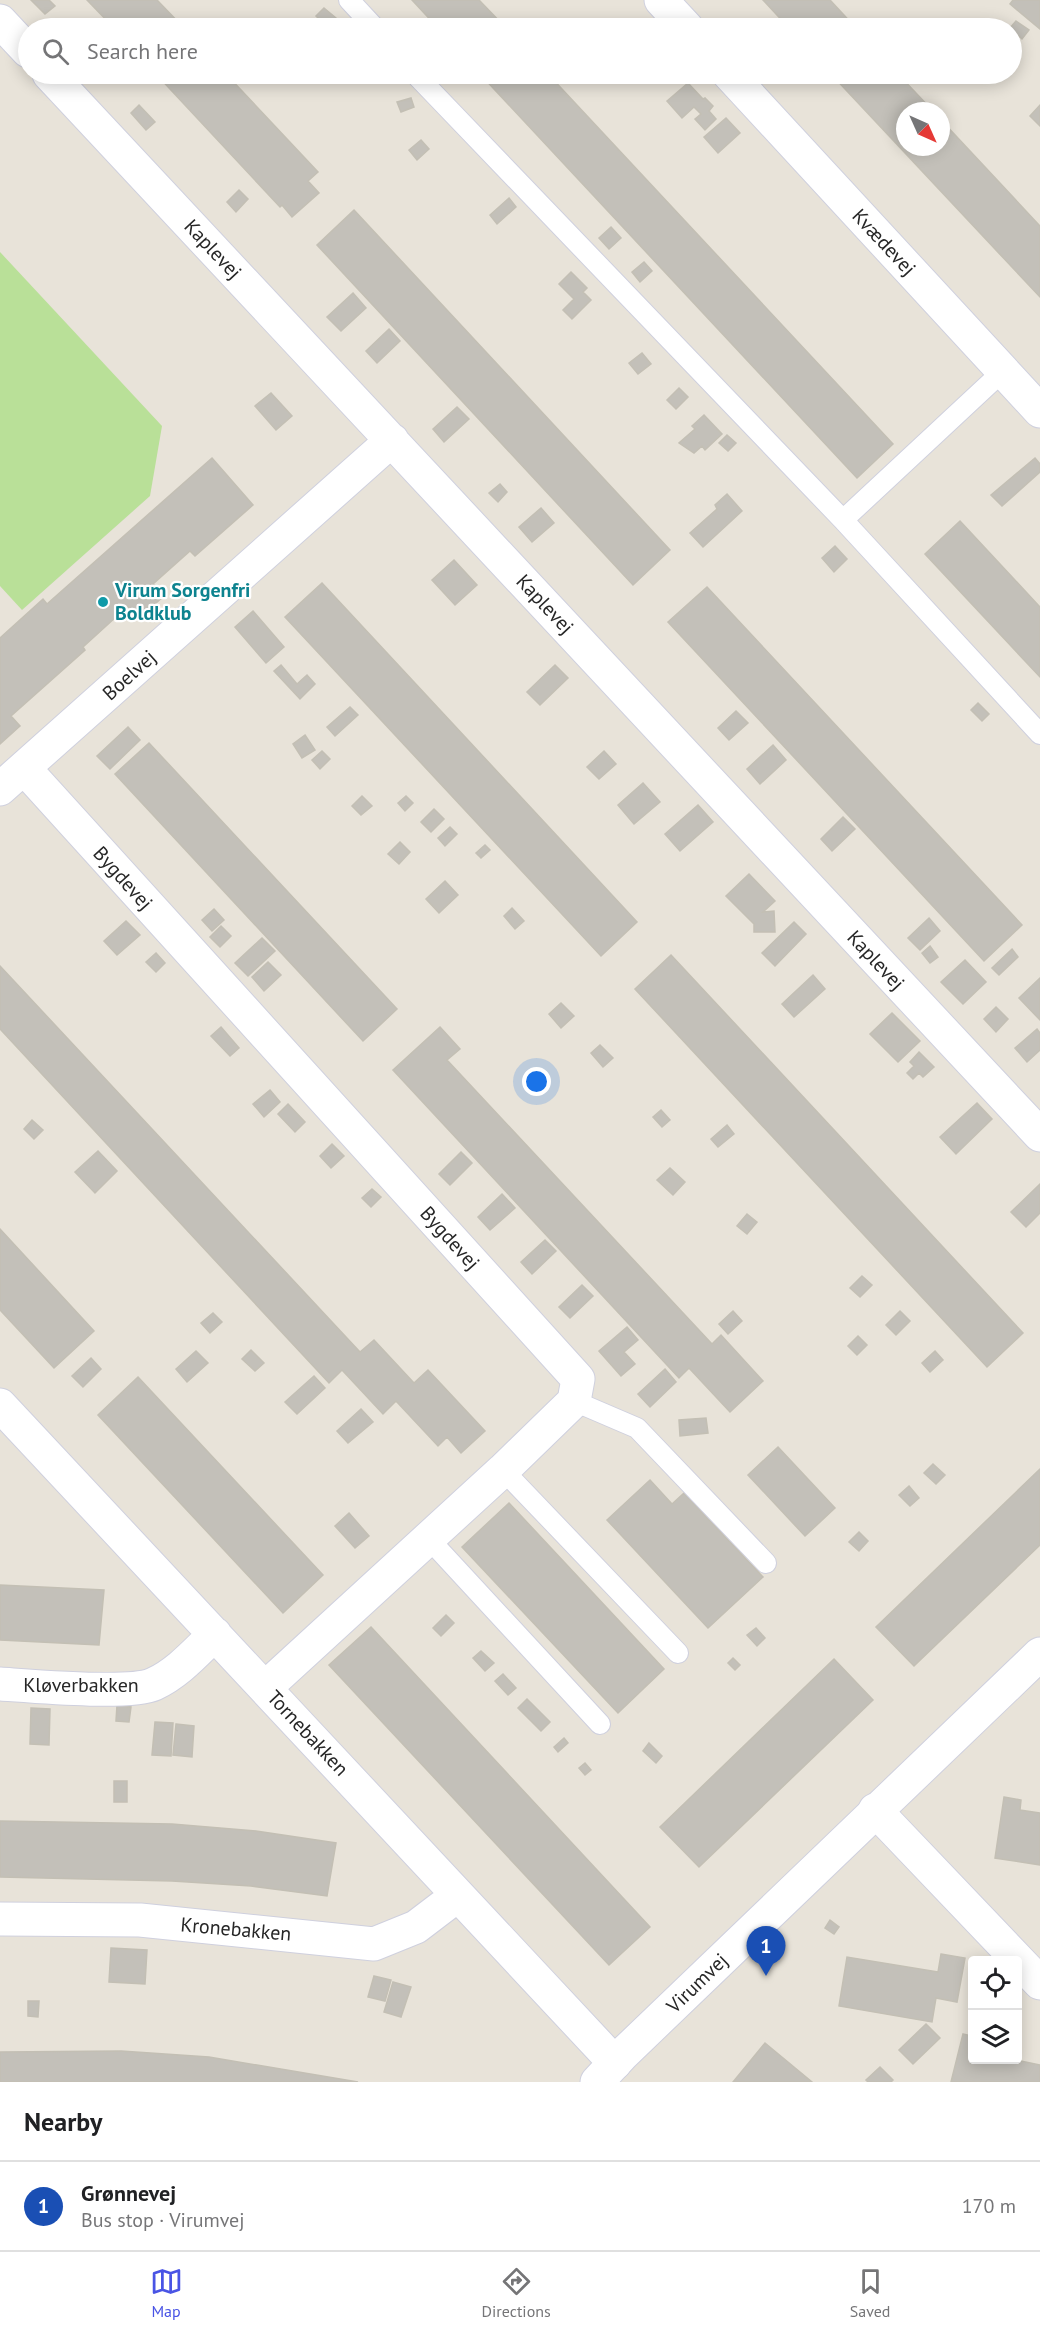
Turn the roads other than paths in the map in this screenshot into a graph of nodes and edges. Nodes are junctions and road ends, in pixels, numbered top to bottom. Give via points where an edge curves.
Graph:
1 (349, 0) edge
2 (661, 0) edge
3 (366, 18) edge
4 (678, 18) edge
5 (0, 21) edge
6 (18, 40) edge
7 (58, 84) edge
8 (425, 84) edge
9 (738, 84) edge
10 (1003, 371) junction
11 (1040, 411) edge
12 (392, 440) junction
13 (843, 520) junction
14 (1040, 734) edge
15 (24, 768) junction
16 (0, 789) edge
17 (1040, 1135) edge
18 (574, 1401) junction
19 (3, 1415) edge
20 (503, 1470) junction
21 (428, 1538) junction
22 (766, 1563) dead end
23 (215, 1634) junction
24 (678, 1653) dead end
25 (1040, 1654) edge
26 (0, 1684) edge
27 (265, 1688) junction
28 (600, 1724) dead end
29 (875, 1810) junction
30 (458, 1895) junction
31 (0, 1919) edge
32 (1040, 1983) edge
33 (606, 2072) edge

1 - 3 lane
2 - 4 street
5 - 6 street
7 - 12 street, Kaplevej
8 - 13 lane
9 - 10 street, Kvædevej
10 - 11 street, Kvædevej
10 - 13 lane
12 - 15 street, Boelvej
12 - 17 street, Kaplevej
13 - 14 lane
15 - 16 street, Boelvej
15 - 18 street, Bygdevej via 578,1379
18 - 20 street
18 - 22 lane via 637,1428
19 - 23 street, Tornebakken
20 - 21 street
20 - 24 lane
21 - 27 street
21 - 28 lane
23 - 26 street, Kløverbakken via 175,1672 151,1685 114,1689
23 - 27 street, Tornebakken
25 - 29 street, Virumvej
27 - 30 street, Tornebakken
29 - 32 street
29 - 33 street, Virumvej
30 - 31 street, Kronebakken via 416,1927 374,1944 140,1920
30 - 33 street, Tornebakken

